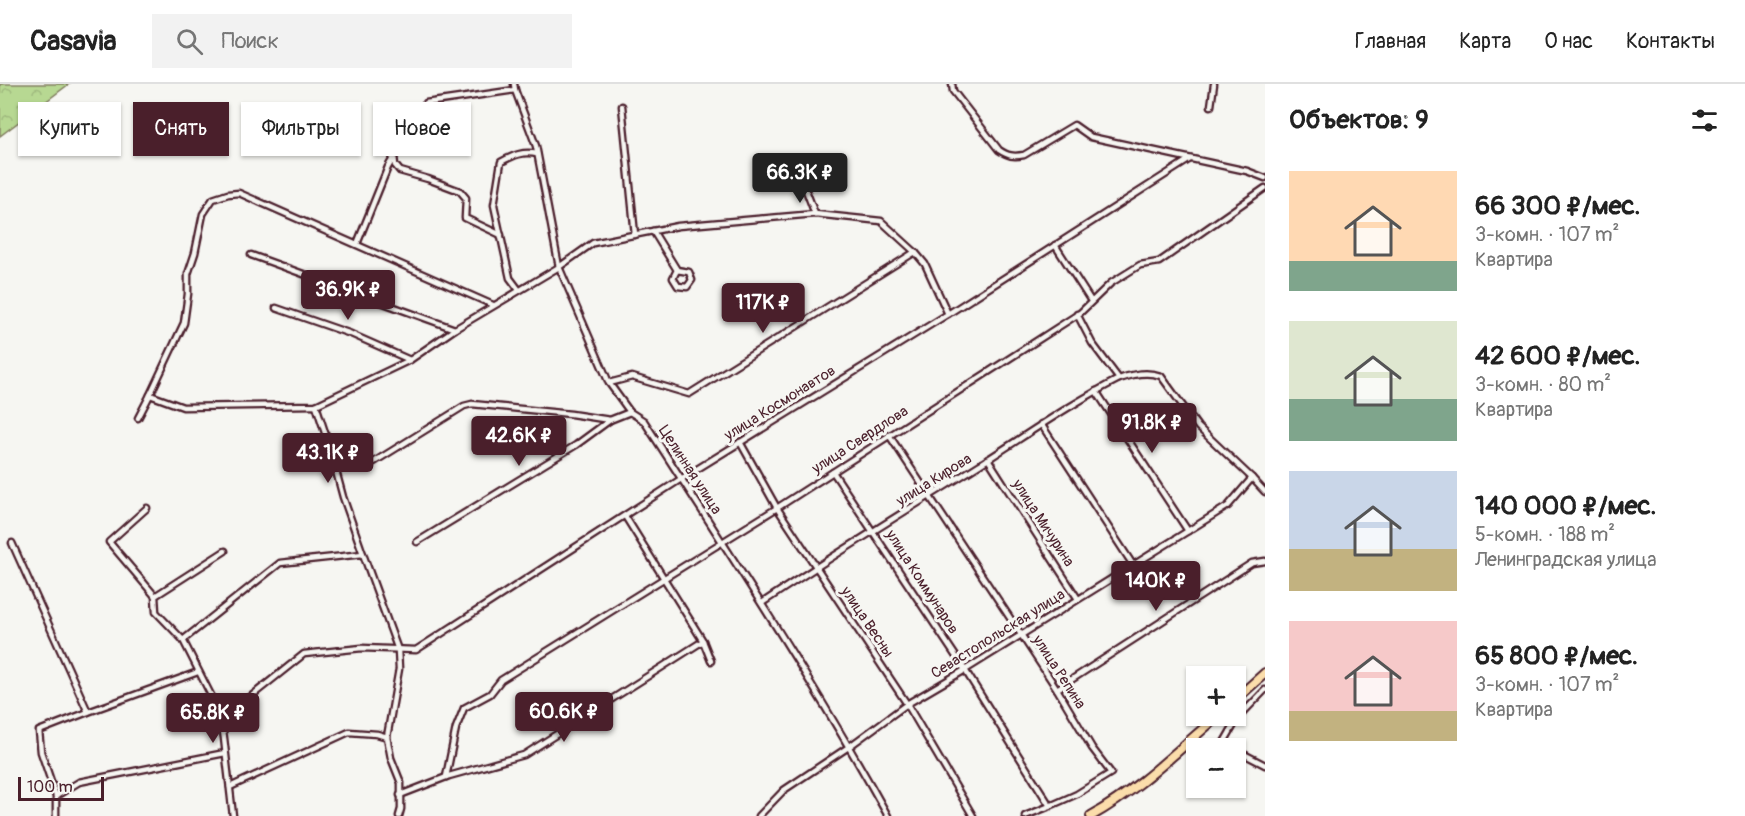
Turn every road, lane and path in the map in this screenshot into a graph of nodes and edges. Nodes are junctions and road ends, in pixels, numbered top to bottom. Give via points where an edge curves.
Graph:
1 (952, 84) edge
2 (1214, 84) edge
3 (514, 87) edge
4 (432, 102) edge
5 (622, 105) dead end
6 (1211, 106) dead end
7 (537, 154) junction
8 (394, 156) joint
9 (1190, 159) junction
10 (801, 177) dead end
11 (1265, 178) edge
12 (1265, 188) edge
13 (815, 214) junction
14 (653, 231) junction
15 (501, 235) junction
16 (635, 235) junction
17 (357, 244) junction
18 (1055, 245) junction
19 (915, 252) junction
20 (251, 255) dead end
21 (559, 267) junction
22 (677, 270) dead end
23 (519, 290) junction
24 (1091, 301) junction
25 (493, 305) junction
26 (276, 308) dead end
27 (948, 314) junction
28 (1077, 314) junction
29 (454, 329) junction
30 (410, 360) junction
31 (1119, 379) junction
32 (609, 383) junction
33 (1096, 391) junction
34 (150, 395) junction
35 (316, 405) junction
36 (630, 412) junction
37 (138, 418) dead end
38 (610, 420) junction
39 (1041, 424) junction
40 (889, 435) junction
41 (740, 442) junction
42 (988, 459) junction
43 (374, 462) dead end
44 (833, 472) junction
45 (1252, 478) junction
46 (681, 479) junction
47 (1265, 492) edge
48 (929, 496) junction
49 (147, 507) dead end
50 (777, 508) junction
51 (625, 516) junction
52 (1188, 531) junction
53 (874, 532) junction
54 (723, 541) junction
55 (417, 542) dead end
56 (12, 543) dead end
57 (225, 551) dead end
58 (363, 554) junction
59 (1265, 561) edge
60 (1133, 565) junction
61 (816, 567) junction
62 (663, 579) junction
63 (155, 596) junction
64 (1078, 599) junction
65 (762, 603) junction
66 (1021, 634) junction
67 (183, 640) junction
68 (703, 641) junction
69 (398, 650) junction
70 (711, 660) dead end
71 (965, 670) junction
72 (198, 672) junction
73 (1265, 674) edge
74 (1057, 689) junction
75 (1246, 690) edge
76 (1265, 690) edge
77 (907, 704) junction
78 (88, 712) junction
79 (220, 713) junction
80 (1206, 726) edge
81 (387, 737) junction
82 (1226, 738) edge
83 (850, 746) junction
84 (225, 753) junction
85 (1246, 755) edge
86 (1265, 765) edge
87 (446, 777) junction
88 (230, 787) junction
89 (400, 795) junction
90 (56, 796) junction
91 (1050, 806) junction
92 (1095, 815) edge
93 (56, 816) edge
94 (233, 816) edge
95 (399, 816) edge
96 (759, 816) edge
97 (888, 816) edge
98 (973, 816) edge
99 (1025, 816) edge

1 - 9 street via 953,91 1006,155 1024,155 1074,125 1091,137
2 - 6 street
3 - 4 street
3 - 7 street, Целинная улица
5 - 16 street
7 - 15 street via 515,154 501,162 495,205
7 - 21 street, Целинная улица
8 - 15 street via 400,171 460,191 466,198 465,218
8 - 17 street
9 - 11 street
9 - 18 street, улица Космонавтов
10 - 13 street
12 - 24 street, улица Свердлова via 1159,262 1140,265
13 - 14 street
13 - 19 street via 881,221
14 - 16 street
14 - 22 street
15 - 23 street via 510,278
16 - 21 street via 594,243
17 - 25 street
17 - 34 street via 239,193 213,200 203,214 188,274 184,323
18 - 24 street
18 - 27 street, улица Космонавтов
19 - 27 street via 925,264
19 - 32 street via 689,394 632,377
20 - 29 street
21 - 23 street
21 - 32 street, Целинная улица
23 - 25 street
24 - 28 street, улица Свердлова
25 - 29 street
26 - 30 street
27 - 41 street, улица Космонавтов
28 - 31 street via 1092,343
28 - 40 street, улица Свердлова
29 - 30 street
30 - 35 street
31 - 33 street, улица Кирова
31 - 45 street, улица Кирова via 1144,373 1161,376 1198,427
32 - 36 street, Целинная улица
33 - 39 street, улица Кирова
33 - 52 street
34 - 35 street via 183,407
34 - 37 street
35 - 58 street
36 - 38 street
36 - 46 street, Целинная улица via 644,421
38 - 43 street via 472,404
38 - 55 street
39 - 42 street, улица Кирова
39 - 60 street
40 - 44 street, улица Свердлова
40 - 48 street, улица Репина
41 - 46 street, улица Космонавтов
41 - 50 street, улица Весны
42 - 48 street, улица Кирова
42 - 64 street, улица Мичурина
44 - 50 street, улица Свердлова
44 - 53 street, улица Коммунаров
45 - 47 street
45 - 52 street, Севастопольская улица via 1228,506
46 - 51 street, улица Космонавтов
46 - 54 street, Целинная улица
48 - 53 street, улица Кирова
48 - 66 street, улица Репина
49 - 63 street via 109,542
50 - 54 street, улица Свердлова
50 - 61 street, улица Весны
51 - 62 street
51 - 69 street, улица Космонавтов via 416,650
52 - 60 street, Севастопольская улица
53 - 61 street, улица Кирова
53 - 71 street, улица Коммунаров
54 - 62 street, улица Свердлова
54 - 65 street, Целинная улица
56 - 78 street
57 - 63 street
58 - 67 street via 280,563
58 - 69 street
59 - 74 street via 1252,563
60 - 64 street, Севастопольская улица
61 - 65 street, улица Кирова
61 - 77 street, улица Весны
62 - 68 street
62 - 87 street, улица Свердлова via 501,680 490,694 464,708
63 - 67 street via 156,612
64 - 66 street, Севастопольская улица
65 - 83 street, Целинная улица
66 - 71 street, Севастопольская улица
66 - 74 street, улица Репина
67 - 72 street
68 - 70 street
68 - 87 street via 524,755
69 - 79 street, улица Космонавтов via 362,648 304,654 244,702
69 - 81 street via 399,669
71 - 77 street, Севастопольская улица
71 - 91 street, улица Коммунаров
72 - 78 street
72 - 79 street
73 - 75 main road
74 - 91 street, улица Репина via 1111,773
76 - 82 street via 1238,718
77 - 83 street, Севастопольская улица
77 - 98 street, улица Весны
78 - 90 street via 39,731 41,752
79 - 84 street
80 - 92 main road
81 - 88 street via 349,732
81 - 89 street via 401,783
83 - 96 street, Севастопольская улица via 784,790
83 - 97 street, Целинная улица
84 - 88 street
84 - 90 street via 79,782
85 - 86 street
87 - 89 street
88 - 94 street
89 - 95 street
90 - 93 street
91 - 99 street

